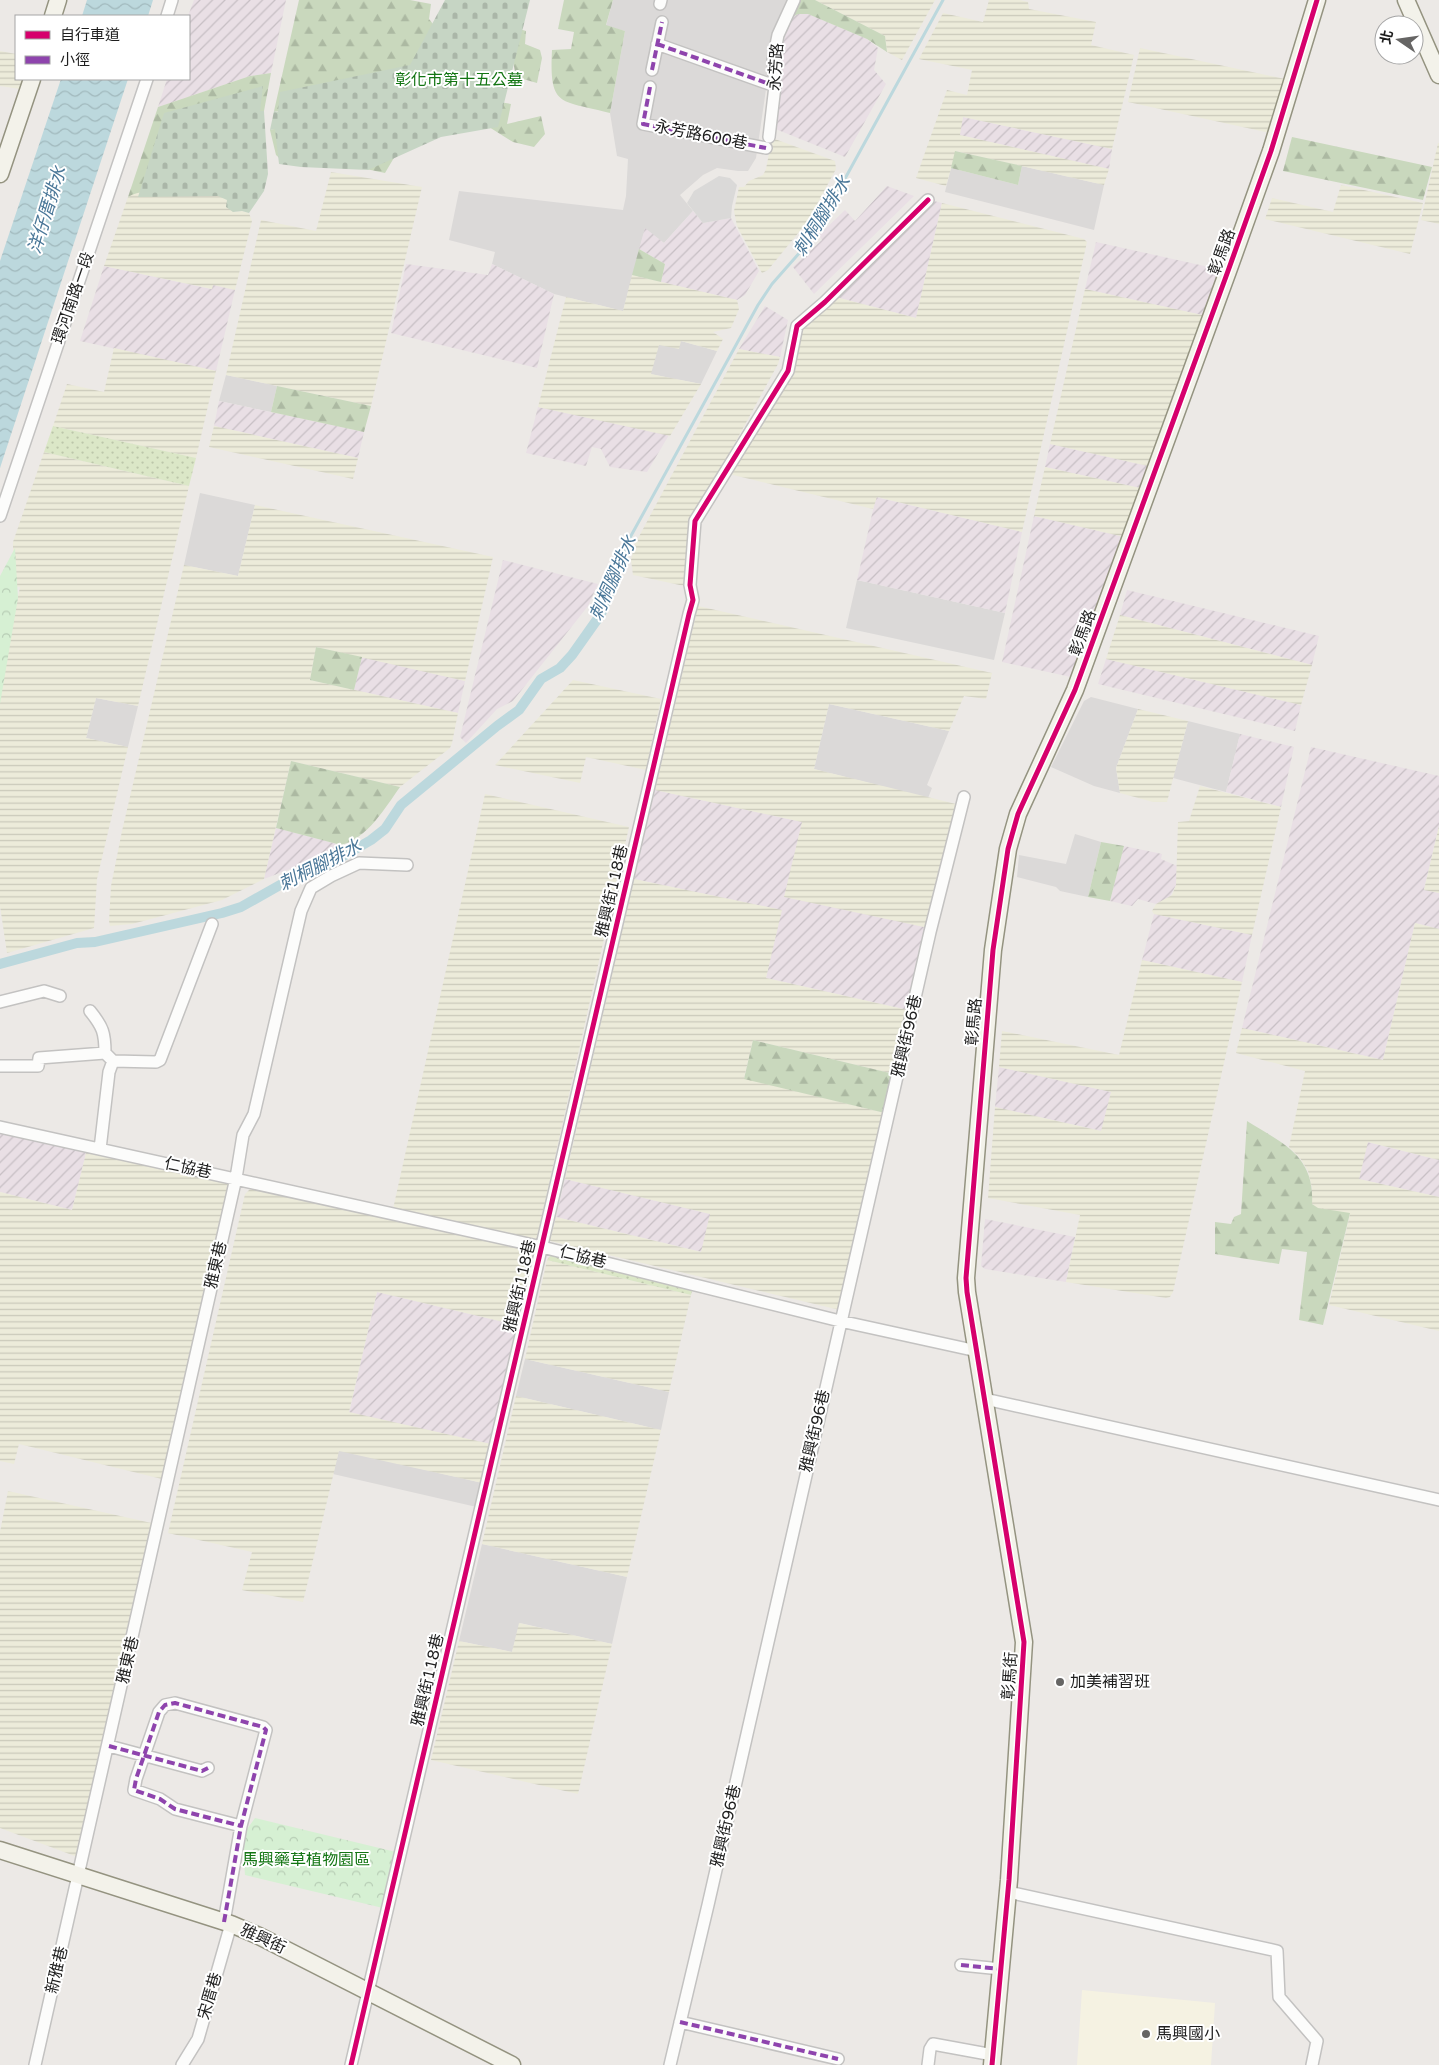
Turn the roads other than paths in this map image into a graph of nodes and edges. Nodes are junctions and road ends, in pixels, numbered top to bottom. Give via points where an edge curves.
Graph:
1 (58, 0) edge
2 (172, 0) edge
3 (794, 0) edge
4 (1317, 0) edge
5 (1406, 0) edge
6 (53, 15) edge
7 (167, 15) edge
8 (662, 22) dead end
9 (657, 44) junction
10 (652, 70) dead end
11 (1439, 75) edge
12 (32, 80) edge
13 (147, 80) edge
14 (775, 86) junction
15 (650, 87) dead end
16 (768, 142) joint
17 (0, 174) edge
18 (928, 200) dead end
19 (0, 516) edge
20 (964, 797) dead end
21 (407, 865) dead end
22 (212, 924) dead end
23 (60, 996) dead end
24 (0, 1002) edge
25 (90, 1011) dead end
26 (109, 1057) junction
27 (0, 1066) edge
28 (0, 1127) edge
29 (100, 1149) junction
30 (236, 1178) junction
31 (542, 1247) junction
32 (967, 1292) joint
33 (840, 1321) junction
34 (976, 1351) junction
35 (985, 1399) junction
36 (1439, 1500) edge
37 (108, 1746) junction
38 (144, 1756) junction
39 (208, 1768) dead end
40 (241, 1826) junction
41 (0, 1850) edge
42 (78, 1876) junction
43 (1008, 1892) junction
44 (227, 1923) junction
45 (960, 1965) dead end
46 (1001, 1968) junction
47 (368, 1992) junction
48 (680, 2022) junction
49 (838, 2059) dead end
50 (992, 2060) edge
51 (35, 2065) edge
52 (182, 2065) edge
53 (351, 2065) edge
54 (512, 2065) edge
55 (670, 2065) edge
56 (928, 2065) edge
57 (1312, 2065) edge

1 - 6 street
2 - 7 street
3 - 14 street, 永芳路 via 778,35 773,60
4 - 32 street, 彰馬路 via 1271,151 1228,271 1075,690 1018,814 1008,849 993,950
5 - 11 street
8 - 9 street
9 - 10 street
9 - 14 street
12 - 17 street
13 - 19 street, 環河南路一段
14 - 16 street, 永芳路
15 - 16 street, 永芳路600巷 via 643,124
18 - 31 street, 雅興街118巷 via 825,302 796,326 788,371 695,521 690,585 693,600
20 - 33 street, 雅興街96巷
21 - 30 street, 雅東巷 via 359,863 311,888 301,911 254,1114 243,1134
22 - 26 street via 160,1060
23 - 24 street via 44,991
25 - 26 street via 102,1026
26 - 27 street via 71,1054 40,1058 38,1066
26 - 29 street
28 - 29 street, 仁協巷
29 - 30 street, 仁協巷
30 - 31 street, 仁協巷
30 - 37 street, 雅東巷
31 - 33 street, 仁協巷
31 - 47 street, 雅興街118巷
32 - 34 street, 彰馬街
33 - 34 street, 仁協巷
33 - 48 street, 雅興街96巷
34 - 35 street, 彰馬街
35 - 36 street
35 - 43 street, 彰馬街 via 1024,1642
37 - 38 street
37 - 42 street, 雅東巷
38 - 39 street via 202,1771
38 - 40 street via 134,1790 160,1799 175,1809
38 - 40 street via 158,1712 169,1703 263,1727 266,1730
40 - 44 street
41 - 42 street, 雅興街
42 - 44 street, 雅興街
42 - 51 street, 新雅巷
43 - 46 street, 彰馬街
43 - 57 street via 1277,1951 1279,1997 1317,2041
44 - 47 street, 雅興街
44 - 52 street, 宋厝巷 via 198,2038
45 - 46 street
46 - 50 street, 彰馬街
47 - 53 street, 雅興街118巷
47 - 54 street, 雅興街
48 - 49 street
48 - 55 street, 雅興街96巷
50 - 56 street via 933,2044

